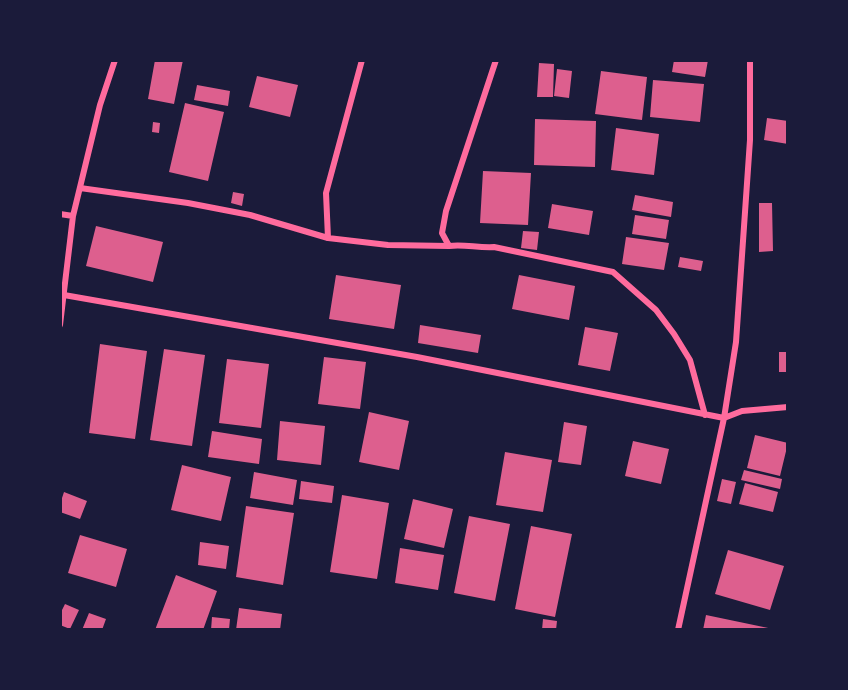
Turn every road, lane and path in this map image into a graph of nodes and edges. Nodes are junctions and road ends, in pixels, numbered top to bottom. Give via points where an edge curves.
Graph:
1 (115, 60) edge
2 (362, 60) edge
3 (496, 60) edge
4 (750, 60) edge
5 (80, 188) junction
6 (60, 214) edge
7 (73, 216) junction
8 (328, 238) junction
9 (448, 246) junction
10 (64, 295) junction
11 (60, 325) edge
12 (788, 407) edge
13 (705, 414) junction
14 (723, 418) junction
15 (678, 630) edge

1 - 5 street
2 - 8 street via 326,193
3 - 9 street via 447,211 442,233
4 - 14 street via 750,140 737,330
5 - 7 street
5 - 8 street via 188,202
6 - 7 street
7 - 10 street
8 - 9 street
9 - 13 street via 494,247 613,272 656,310 674,334 690,360
10 - 11 street
10 - 13 street via 417,357
12 - 14 street via 742,411
13 - 14 street
14 - 15 street

